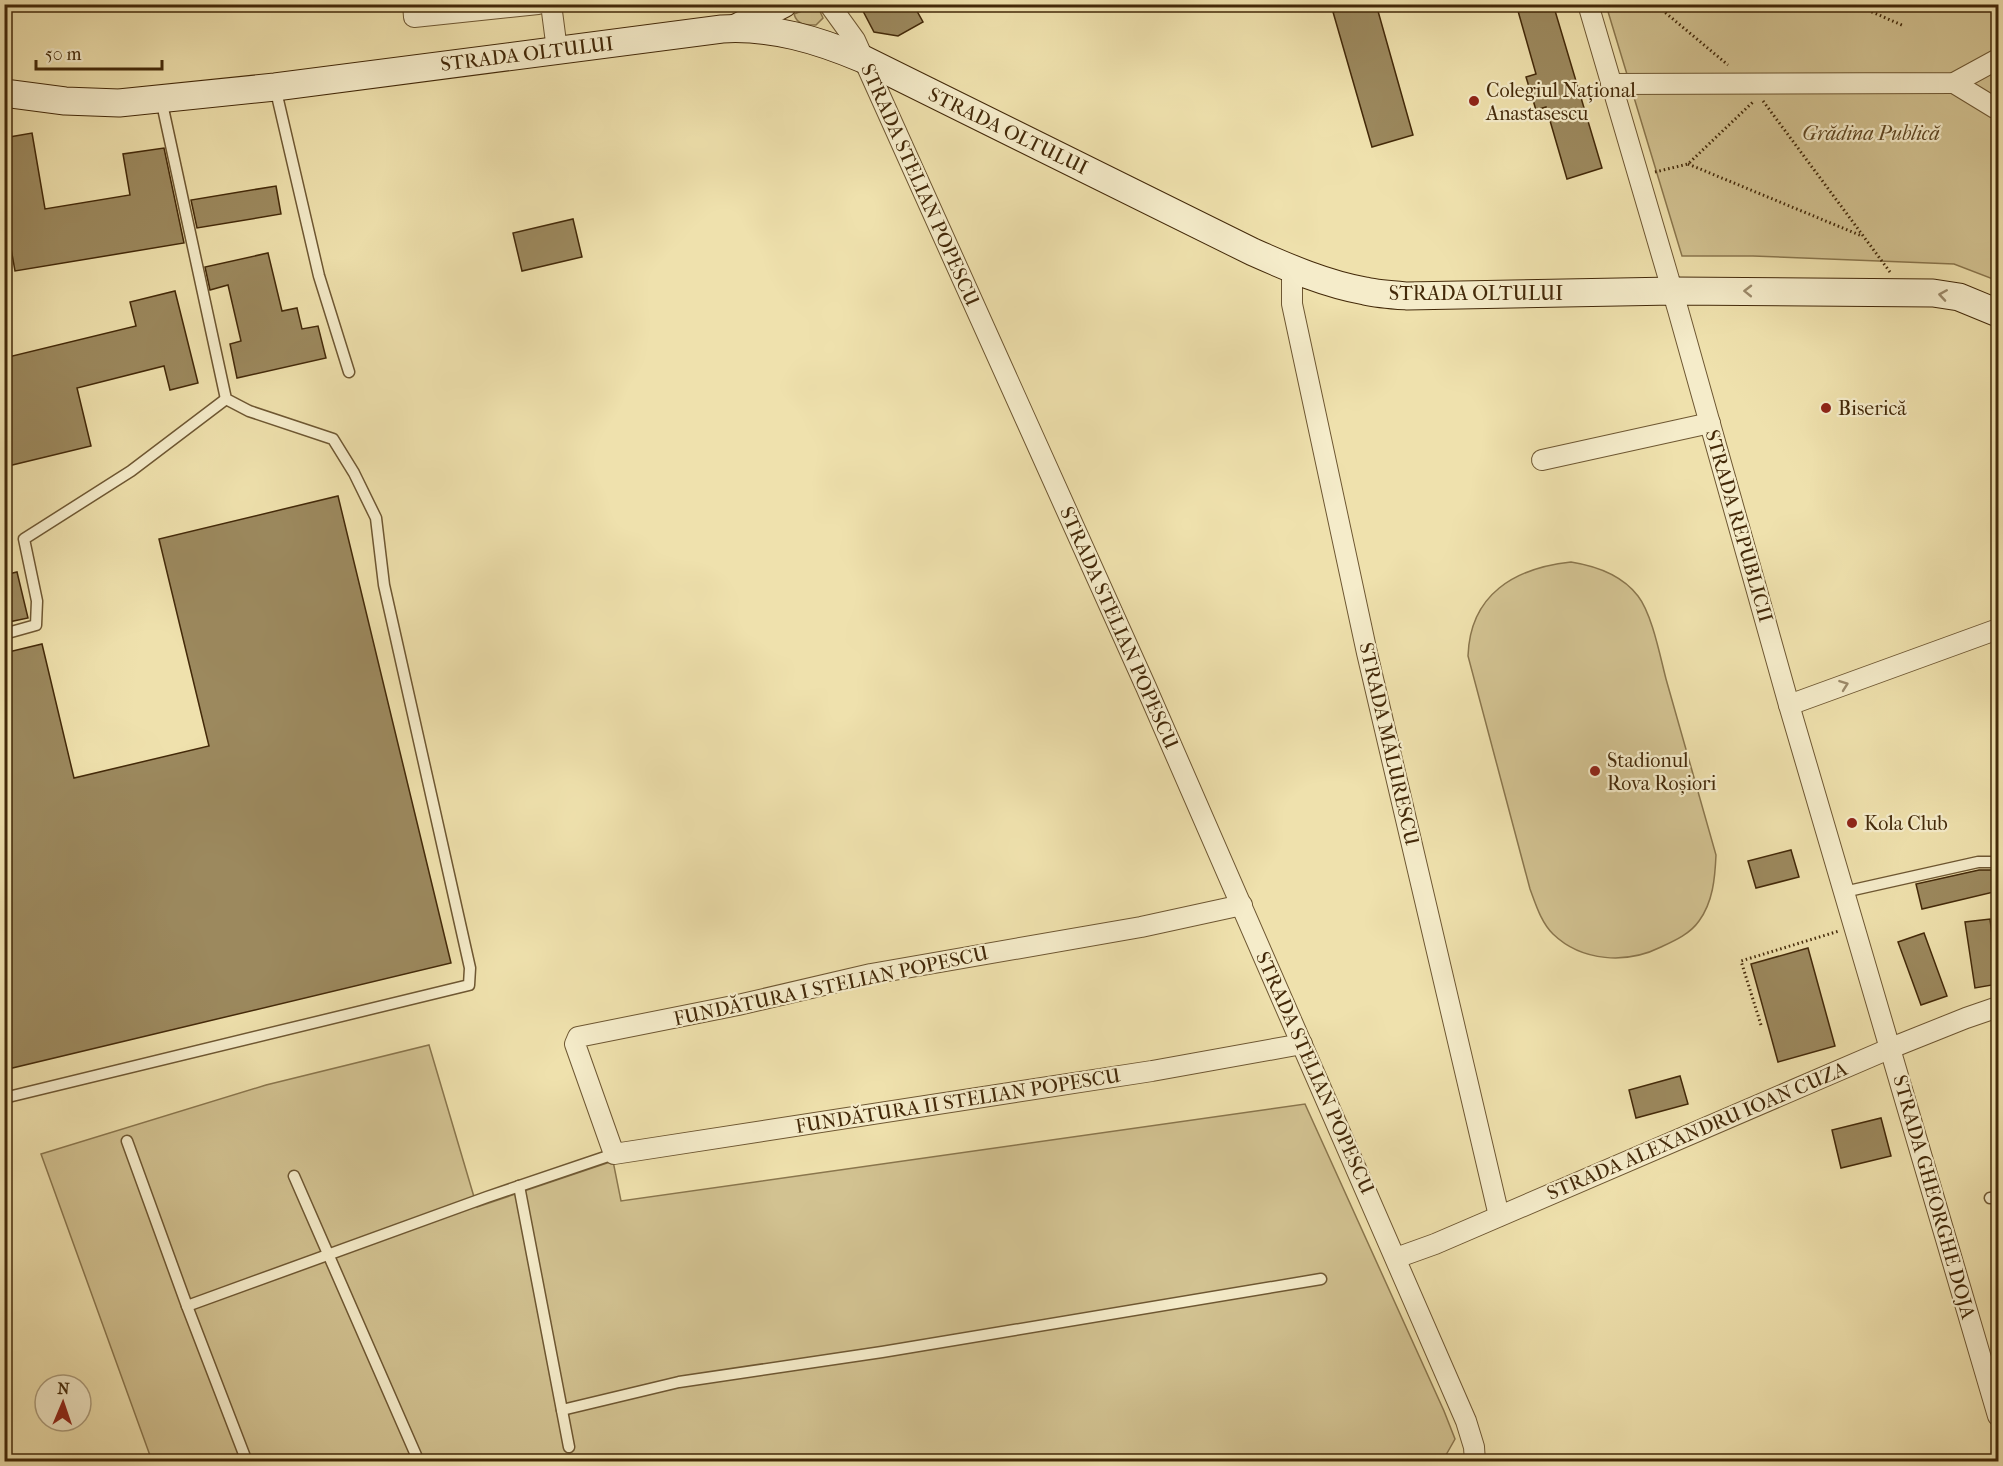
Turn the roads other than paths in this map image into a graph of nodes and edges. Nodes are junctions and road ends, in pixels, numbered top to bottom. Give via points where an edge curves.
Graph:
1 (413, 4) edge
2 (538, 4) edge
3 (551, 4) edge
4 (783, 4) edge
5 (829, 4) edge
6 (1588, 4) edge
7 (735, 28) junction
8 (557, 50) junction
9 (863, 59) junction
10 (1998, 59) edge
11 (1954, 83) junction
12 (1611, 84) junction
13 (275, 87) junction
14 (4, 93) edge
15 (161, 99) junction
16 (1998, 108) edge
17 (1292, 269) junction
18 (1673, 291) junction
19 (1998, 313) edge
20 (349, 372) dead end
21 (226, 399) junction
22 (1710, 423) junction
23 (1542, 460) dead end
24 (1998, 629) edge
25 (4, 633) edge
26 (1790, 705) junction
27 (1998, 861) edge
28 (1844, 892) junction
29 (1242, 904) junction
30 (1998, 1007) edge
31 (1302, 1044) junction
32 (1890, 1048) junction
33 (4, 1098) edge
34 (127, 1141) dead end
35 (614, 1154) junction
36 (294, 1176) dead end
37 (519, 1186) junction
38 (1499, 1216) junction
39 (328, 1255) junction
40 (1396, 1258) junction
41 (1322, 1279) dead end
42 (187, 1306) junction
43 (562, 1410) junction
44 (1998, 1416) edge
45 (569, 1447) dead end
46 (247, 1461) edge
47 (419, 1461) edge
48 (1475, 1461) edge

1 - 2 street via 414,17
3 - 8 street
4 - 7 main road
5 - 9 street, STRADA STELIAN POPESCU via 848,28
6 - 12 street, STRADA REPUBLICII
7 - 8 main road, STRADA OLTULUI
7 - 9 main road, STRADA OLTULUI via 798,36
8 - 13 main road, STRADA OLTULUI
9 - 17 main road, STRADA OLTULUI
9 - 29 street, STRADA STELIAN POPESCU
10 - 11 street
11 - 12 street
11 - 16 street
12 - 18 street, STRADA REPUBLICII
13 - 15 main road, STRADA OLTULUI
13 - 20 lane via 319,276
14 - 15 main road, STRADA OLTULUI via 65,101 119,103
15 - 21 lane
17 - 18 main road, STRADA OLTULUI via 1366,292 1407,296
17 - 38 street, STRADA MĂLURESCU via 1292,304 1367,653
19 -> 18 main road, STRADA OLTULUI via 1959,297 1933,293
18 - 22 street, STRADA REPUBLICII
21 - 25 lane via 131,471 24,539 36,601 36,625
21 - 33 lane via 249,411 333,439 376,518 384,585 470,968 469,985
22 - 23 street
22 - 26 street, STRADA REPUBLICII
26 -> 24 street
26 - 28 street, STRADA REPUBLICII
27 - 28 lane via 1978,861
28 - 32 street, STRADA REPUBLICII
29 - 31 street, STRADA STELIAN POPESCU
29 - 35 street, FUNDĂTURA I STELIAN POPESCU via 1141,927 871,974 578,1037 575,1044
30 - 32 street, STRADA ALEXANDRU IOAN CUZA
31 - 35 street, FUNDĂTURA II STELIAN POPESCU
31 - 40 street, STRADA STELIAN POPESCU
32 - 38 street, STRADA ALEXANDRU IOAN CUZA
32 - 44 street, STRADA GHEORGHE DOJA
34 - 42 lane
35 - 37 lane
36 - 39 lane
37 - 39 lane
37 - 43 lane
38 - 40 street, STRADA ALEXANDRU IOAN CUZA
39 - 42 lane
39 - 47 lane
40 - 48 street, STRADA STELIAN POPESCU via 1466,1421
41 - 43 lane via 679,1382
42 - 46 lane
43 - 45 lane

